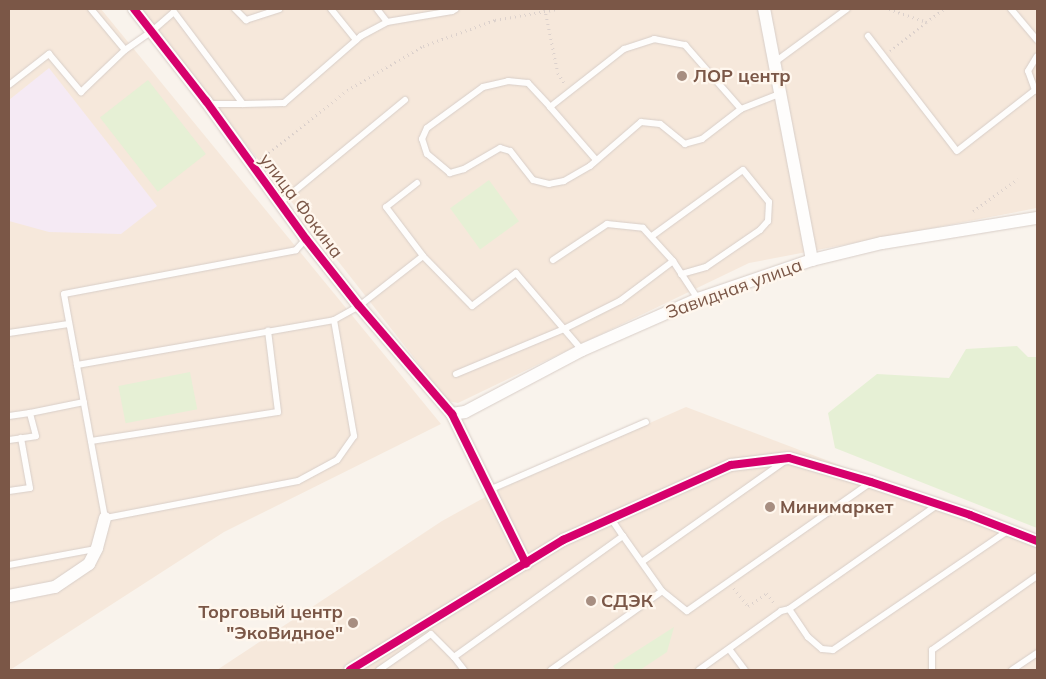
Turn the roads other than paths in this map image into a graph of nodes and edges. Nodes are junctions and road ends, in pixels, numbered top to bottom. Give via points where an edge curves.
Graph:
1 (91, 9) edge
2 (134, 9) edge
3 (235, 9) edge
4 (279, 9) edge
5 (331, 9) edge
6 (376, 9) edge
7 (456, 9) edge
8 (764, 9) edge
9 (847, 9) edge
10 (1011, 9) edge
11 (176, 10) edge
12 (387, 22) junction
13 (151, 32) junction
14 (868, 36) dead end
15 (356, 40) junction
16 (1037, 40) edge
17 (125, 50) junction
18 (1037, 56) edge
19 (774, 63) junction
20 (9, 85) edge
21 (1036, 90) edge
22 (779, 94) junction
23 (405, 100) dead end
24 (208, 104) junction
25 (244, 104) junction
26 (550, 106) junction
27 (741, 109) junction
28 (596, 160) junction
29 (417, 183) dead end
30 (280, 203) junction
31 (1037, 218) edge
32 (652, 236) junction
33 (306, 239) junction
34 (423, 256) junction
35 (553, 260) dead end
36 (812, 260) junction
37 (673, 261) junction
38 (682, 274) junction
39 (698, 299) junction
40 (359, 306) junction
41 (334, 320) junction
42 (68, 324) junction
43 (564, 329) junction
44 (268, 331) junction
45 (9, 332) edge
46 (582, 350) junction
47 (77, 365) junction
48 (456, 374) dead end
49 (84, 402) junction
50 (30, 413) junction
51 (452, 414) junction
52 (9, 416) edge
53 (646, 422) dead end
54 (21, 438) junction
55 (9, 440) edge
56 (91, 441) junction
57 (789, 458) junction
58 (872, 482) junction
59 (489, 490) junction
60 (9, 491) edge
61 (938, 504) junction
62 (105, 518) junction
63 (610, 518) junction
64 (1010, 529) junction
65 (623, 536) junction
66 (1037, 541) edge
67 (97, 548) junction
68 (643, 561) junction
69 (526, 564) junction
70 (9, 565) edge
71 (1037, 576) edge
72 (662, 591) junction
73 (9, 596) edge
74 (790, 609) junction
75 (729, 649) junction
76 (1037, 652) edge
77 (454, 656) junction
78 (350, 670) edge
79 (379, 670) edge
80 (464, 670) edge
81 (551, 670) edge
82 (699, 670) edge
83 (745, 670) edge
84 (932, 670) edge
85 (1012, 670) edge

1 - 17 lane
2 - 13 street, улица Фокина
3 - 4 lane via 246,20
5 - 15 lane
6 - 12 lane
7 - 12 lane
8 - 19 street, Завидная улица
9 - 19 lane
10 - 16 lane
11 - 13 lane
11 - 25 lane
12 - 15 lane
13 - 17 lane
13 - 24 street, улица Фокина
14 - 21 lane via 957,152
15 - 25 lane via 284,103
17 - 20 lane via 81,92 48,54
18 - 21 lane via 1028,71
19 - 22 street, Завидная улица
22 - 27 lane
22 - 36 street, Завидная улица
23 - 30 lane
24 - 25 lane
24 - 30 street, улица Фокина
26 - 27 lane via 624,49 654,39 685,45
26 - 28 lane
26 - 28 lane via 528,83 508,81 483,87 427,128 422,139 426,154 450,173 464,169 500,148 510,151 533,180 549,184 564,181
27 - 28 lane via 702,139 685,144 660,124 641,122
29 - 34 lane via 386,207
30 - 33 street, улица Фокина
31 - 36 street via 927,239 882,243
32 - 35 lane via 643,228 607,224
32 - 37 lane
32 - 38 lane via 743,170 769,202 768,220 760,230 706,267
33 - 40 street, улица Фокина
33 - 42 lane via 296,250 64,294
34 - 40 lane
34 - 43 lane via 472,306 516,273
36 - 39 street, Завидная улица
37 - 38 lane
37 - 43 lane via 620,301
38 - 39 lane
39 - 46 street, Завидная улица
40 - 41 lane
40 - 51 street, улица Фокина
41 - 44 lane
41 - 62 lane via 354,436 337,460 298,481
42 - 45 lane
42 - 47 lane
43 - 46 lane
43 - 48 lane
44 - 47 lane
44 - 56 lane via 278,412
46 - 51 street, Завидная улица via 465,412
47 - 49 lane
49 - 50 lane
49 - 56 lane
50 - 52 lane
50 - 54 lane via 36,436
51 - 59 street, улица Фокина
53 - 59 lane
54 - 55 lane
54 - 60 lane via 30,488
56 - 62 lane
57 - 58 street
57 - 63 street via 731,465
57 - 68 lane
58 - 61 street
58 - 72 lane via 687,611
59 - 69 street, улица Фокина
61 - 64 street
61 - 74 lane
62 - 67 street
63 - 65 lane
63 - 69 street via 563,540
64 - 66 street
64 - 74 lane via 833,650 822,649 808,637
65 - 68 lane
65 - 77 lane
67 - 70 lane
67 - 73 street via 89,564 55,587
68 - 72 lane
69 - 78 street
71 - 84 lane via 932,650
72 - 81 lane
74 - 75 lane via 781,611
75 - 82 lane
75 - 83 lane
76 - 85 lane
77 - 79 lane via 431,634
77 - 80 lane

